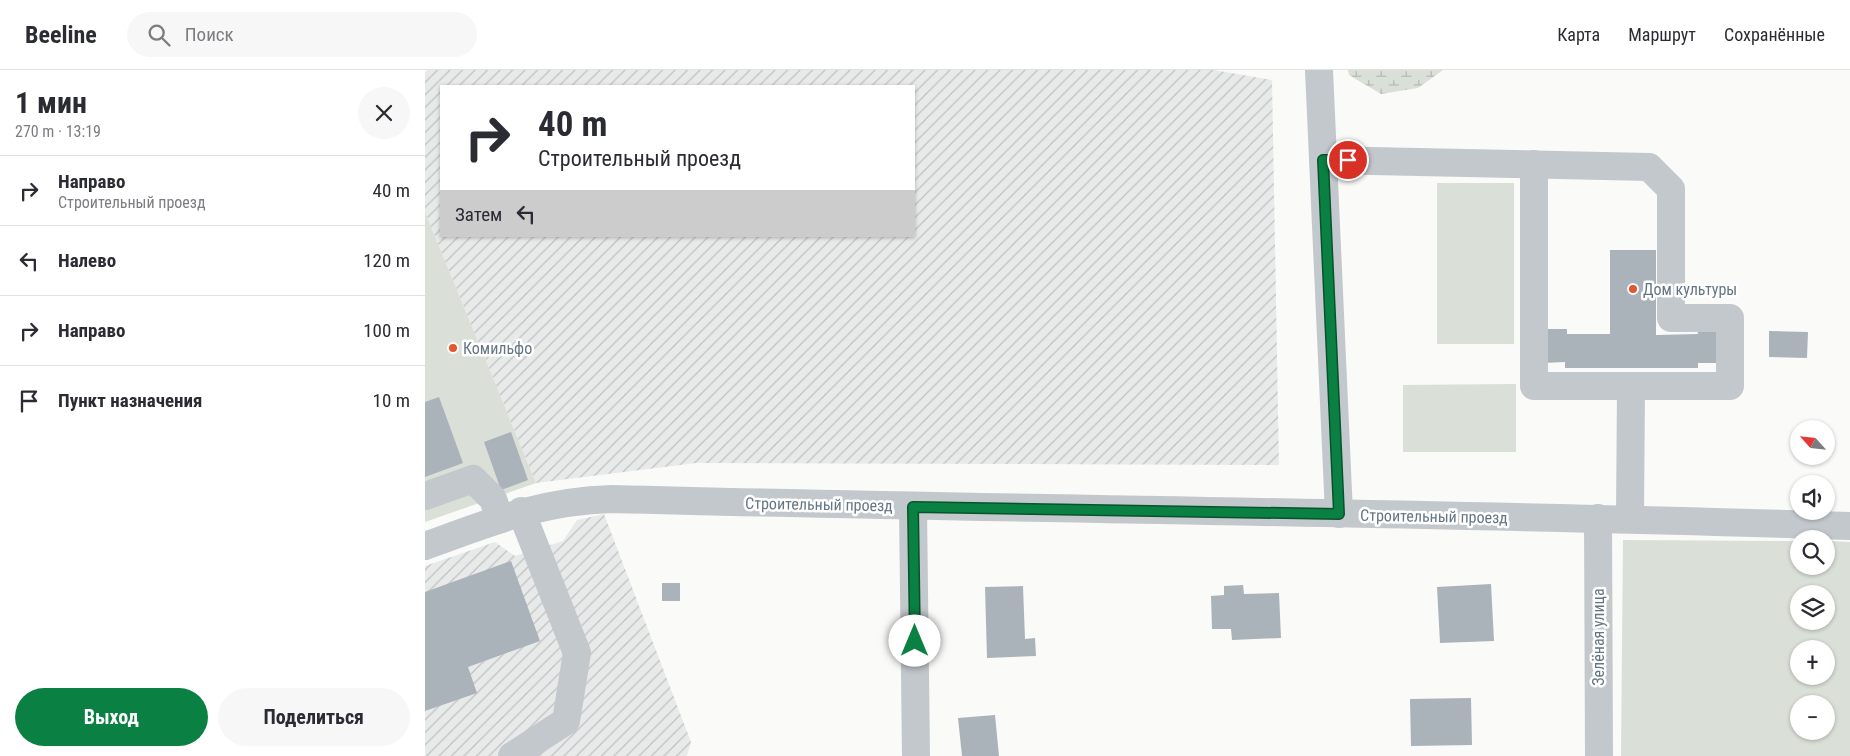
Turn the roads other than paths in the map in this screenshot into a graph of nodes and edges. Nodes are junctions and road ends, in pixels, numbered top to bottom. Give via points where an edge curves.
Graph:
1 (1319, 70) edge
2 (1323, 160) junction
3 (1534, 164) junction
4 (1631, 386) junction
5 (425, 496) edge
6 (913, 507) junction
7 (1339, 514) junction
8 (511, 515) junction
9 (1598, 518) junction
10 (1630, 518) junction
11 (1850, 526) edge
12 (425, 546) edge
13 (512, 756) edge
14 (916, 756) edge
15 (1599, 756) edge

1 - 2 street
2 - 3 street
2 - 7 street
3 - 4 street via 1534,386
3 - 4 street via 1649,167 1671,189 1671,318 1730,318 1730,386
4 - 10 street
5 - 8 street via 473,478
6 - 7 street, Строительный проезд
6 - 8 street, Строительный проезд via 612,499 575,500
6 - 14 street
7 - 9 street, Строительный проезд
8 - 12 street, Строительный проезд
8 - 13 street via 577,653 565,721
9 - 10 street, Строительный проезд
9 - 15 street, Зелёная улица
10 - 11 street, Строительный проезд

